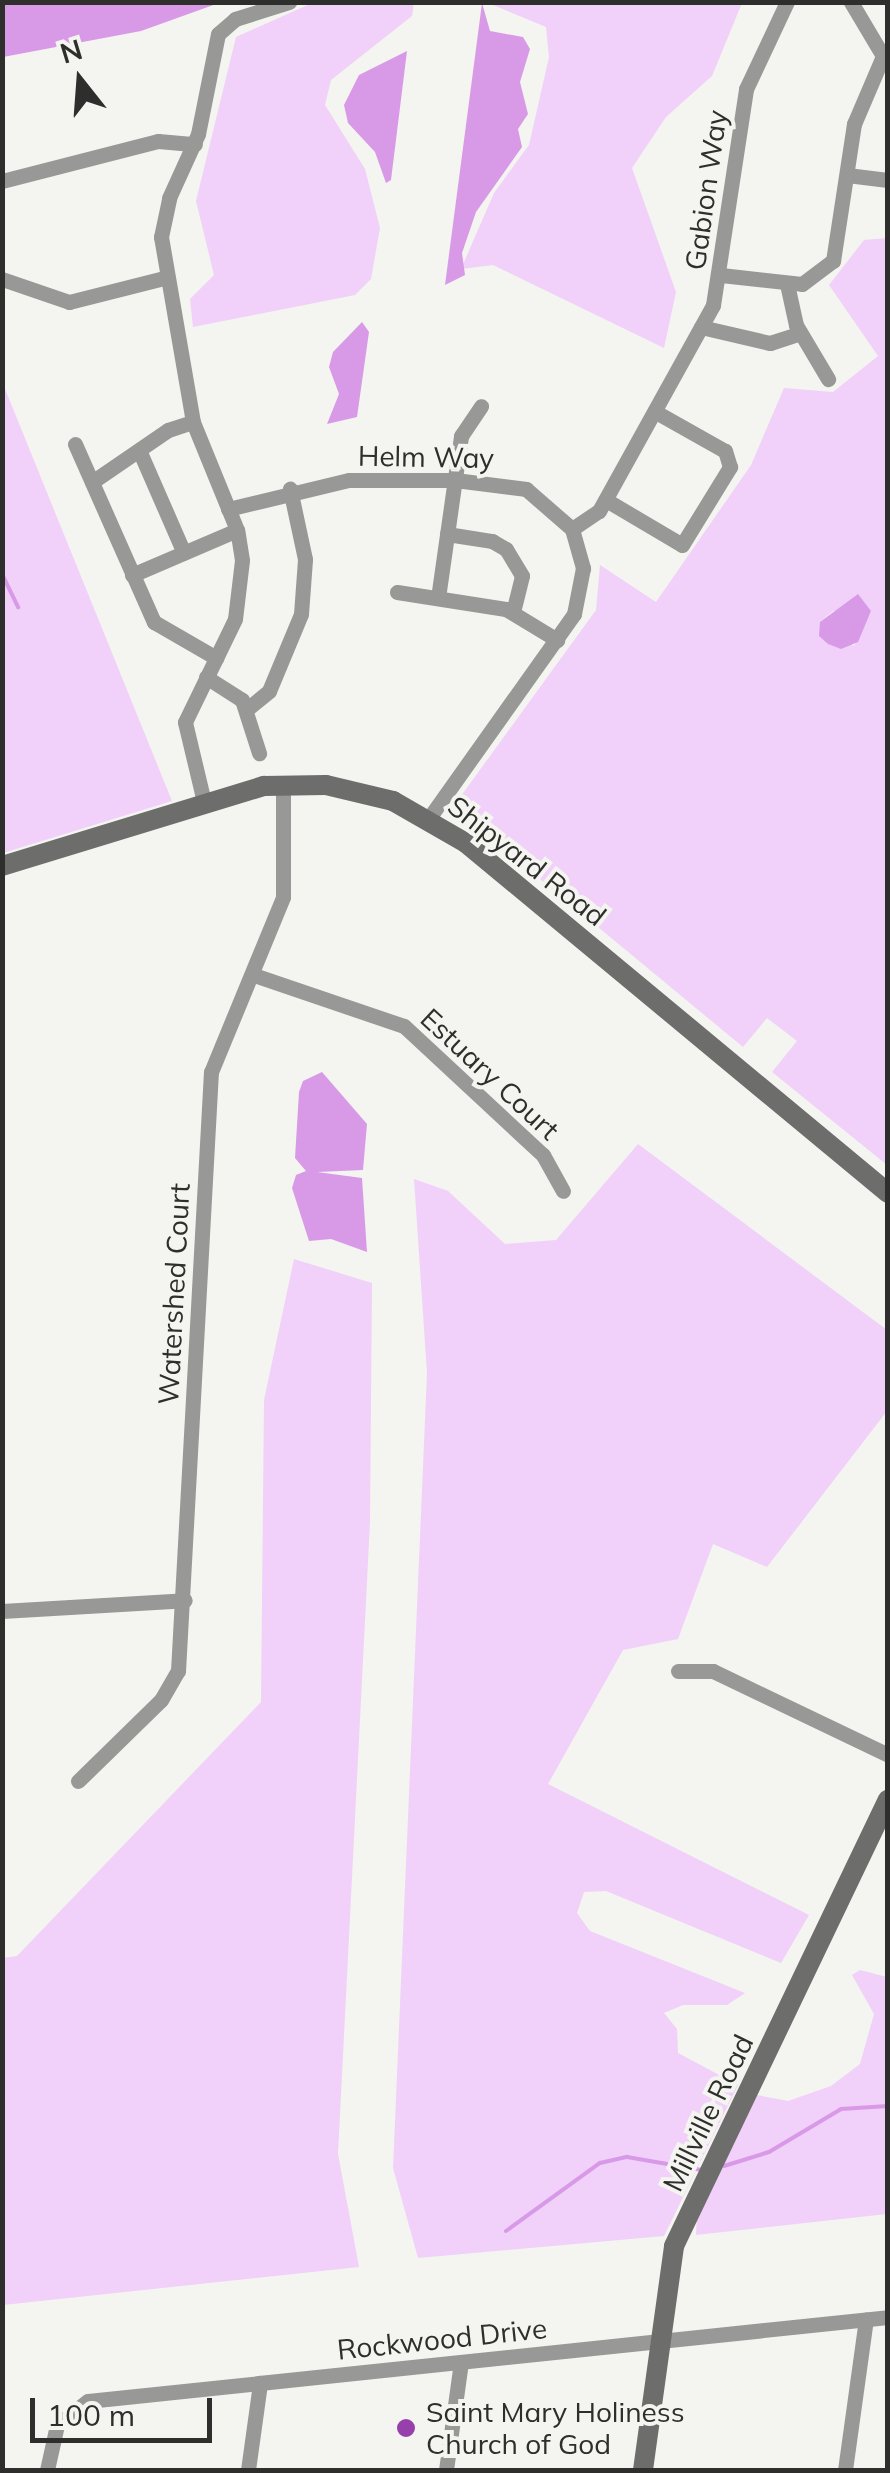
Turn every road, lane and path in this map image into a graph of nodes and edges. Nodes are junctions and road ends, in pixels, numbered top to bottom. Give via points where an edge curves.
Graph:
1 (289, 2) edge
2 (788, 2) edge
3 (852, 2) edge
4 (195, 144) junction
5 (847, 174) junction
6 (888, 180) edge
7 (2, 182) edge
8 (721, 275) junction
9 (164, 278) junction
10 (2, 279) edge
11 (787, 284) junction
12 (701, 327) junction
13 (800, 333) junction
14 (828, 380) dead end
15 (480, 406) dead end
16 (654, 411) junction
17 (192, 422) junction
18 (75, 444) dead end
19 (139, 450) junction
20 (455, 480) junction
21 (92, 482) junction
22 (290, 489) junction
23 (606, 500) junction
24 (228, 509) junction
25 (572, 529) junction
26 (236, 530) junction
27 (447, 534) junction
28 (184, 552) junction
29 (132, 575) junction
30 (397, 592) dead end
31 (438, 598) junction
32 (513, 611) junction
33 (558, 640) junction
34 (216, 658) junction
35 (206, 677) junction
36 (247, 709) junction
37 (259, 753) dead end
38 (283, 784) junction
39 (204, 802) junction
40 (429, 818) junction
41 (2, 866) edge
42 (254, 975) junction
43 (562, 1190) dead end
44 (888, 1193) edge
45 (185, 1600) junction
46 (2, 1611) edge
47 (678, 1670) dead end
48 (888, 1756) edge
49 (78, 1782) dead end
50 (888, 1800) edge
51 (888, 2317) edge
52 (866, 2319) junction
53 (660, 2340) junction
54 (461, 2362) junction
55 (260, 2383) junction
56 (47, 2470) edge
57 (248, 2470) edge
58 (446, 2470) edge
59 (642, 2470) edge
60 (845, 2470) edge

1 - 4 street via 222,28
2 - 8 street, Gabion Way via 746,89
3 - 5 street via 882,56 856,113
4 - 7 street via 165,140
4 - 9 street via 164,216
5 - 6 street
5 - 11 street via 834,261 817,278
8 - 11 street
8 - 12 street, Gabion Way
9 - 10 street via 70,302
9 - 17 street
11 - 13 street
12 - 13 street via 770,342
12 - 16 street, Gabion Way
13 - 14 street
15 - 20 street via 463,428
16 - 23 street, Gabion Way
16 - 23 street via 725,451 730,467 682,545
17 - 19 street
17 - 24 street
18 - 21 street
19 - 21 street
19 - 28 street
20 - 22 street, Helm Way via 375,478
20 - 25 street, Helm Way via 526,489
20 - 27 street
21 - 29 street
22 - 24 street, Helm Way
22 - 36 street via 304,559 301,614 269,691
23 - 25 street, Gabion Way
24 - 26 street
25 - 33 street via 583,583
26 - 28 street
26 - 34 street via 241,593
27 - 31 street
27 - 32 street via 492,540 506,550 522,576
28 - 29 street
29 - 34 street via 157,626
30 - 31 street
31 - 32 street
32 - 33 street
33 - 40 street
34 - 35 street
35 - 36 street
35 - 39 street via 184,732
36 - 37 street
38 - 39 street, Shipyard Road
38 - 40 street, Shipyard Road via 367,792
38 - 42 street, Watershed Court via 283,896
39 - 41 street, Shipyard Road
40 - 44 street, Shipyard Road via 548,908
42 - 43 street, Estuary Court via 404,1026 542,1156
42 - 45 street, Watershed Court via 211,1072
45 - 46 street
45 - 49 street, Watershed Court via 178,1671 162,1700
47 - 48 street via 714,1671
50 - 53 street, Millville Road via 680,2232
51 - 52 street, Rockwood Drive
52 - 53 street, Rockwood Drive
52 - 60 street
53 - 54 street, Rockwood Drive
53 - 59 street, Millville Road
54 - 55 street, Rockwood Drive
54 - 58 street
55 - 56 street, Rockwood Drive via 79,2404 53,2433
55 - 57 street

